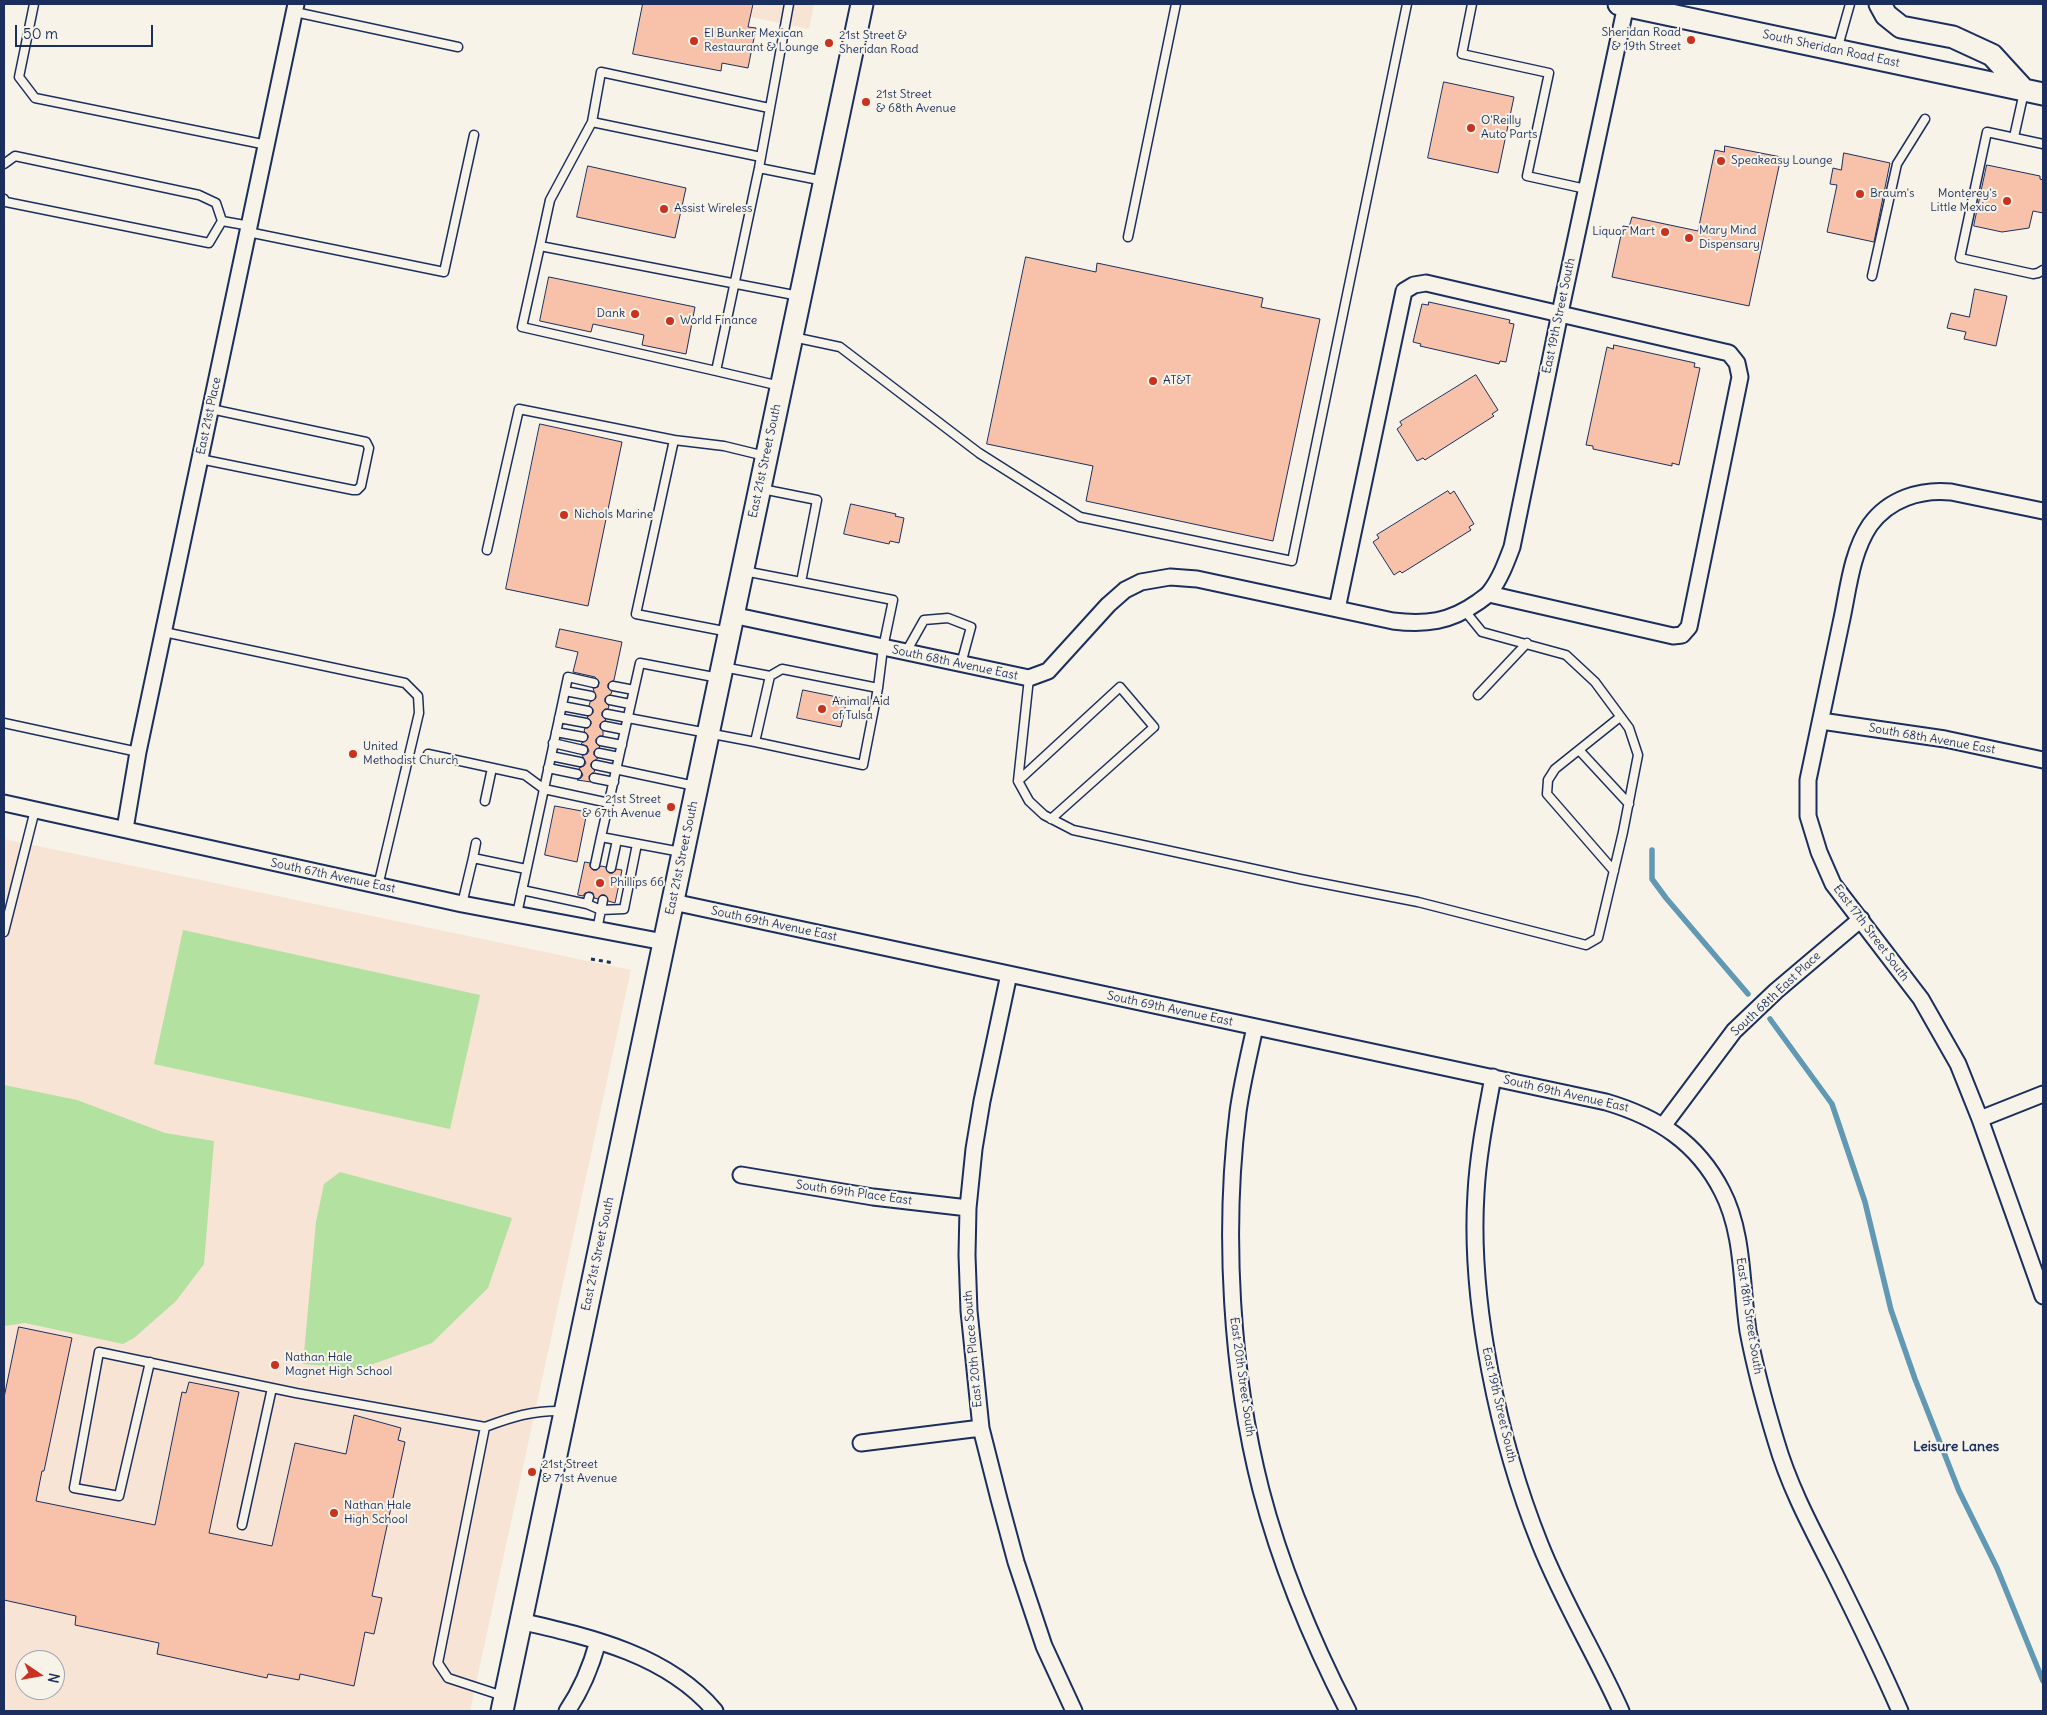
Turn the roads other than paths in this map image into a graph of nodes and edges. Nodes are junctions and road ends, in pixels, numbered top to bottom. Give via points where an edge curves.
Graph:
1 (34, 4) edge
2 (789, 4) edge
3 (862, 4) edge
4 (1176, 4) edge
5 (1407, 4) edge
6 (1472, 4) edge
7 (1622, 4) edge
8 (1850, 4) edge
9 (1880, 4) edge
10 (296, 8) edge
11 (458, 46) dead end
12 (1837, 50) junction
13 (2034, 92) edge
14 (769, 108) junction
15 (1925, 119) dead end
16 (592, 122) junction
17 (474, 135) dead end
18 (2014, 137) junction
19 (2043, 144) edge
20 (267, 145) junction
21 (761, 157) junction
22 (4, 164) edge
23 (759, 168) junction
24 (824, 181) junction
25 (1586, 189) junction
26 (4, 199) edge
27 (222, 220) junction
28 (249, 229) junction
29 (1128, 237) dead end
30 (540, 246) junction
31 (2043, 270) edge
32 (1872, 276) dead end
33 (734, 283) junction
34 (800, 296) junction
35 (1560, 313) junction
36 (791, 336) junction
37 (716, 371) junction
38 (781, 387) junction
39 (211, 409) junction
40 (674, 440) junction
41 (766, 456) junction
42 (200, 459) junction
43 (759, 488) junction
44 (2043, 511) edge
45 (487, 550) dead end
46 (742, 570) junction
47 (801, 582) junction
48 (1489, 594) junction
49 (1337, 609) junction
50 (1465, 611) junction
51 (730, 624) junction
52 (164, 632) junction
53 (1527, 643) junction
54 (883, 648) junction
55 (906, 652) junction
56 (961, 664) junction
57 (720, 672) junction
58 (770, 676) junction
59 (1029, 678) junction
60 (594, 682) dead end
61 (613, 686) dead end
62 (878, 688) junction
63 (634, 690) junction
64 (565, 691) junction
65 (1478, 695) dead end
66 (591, 696) dead end
67 (610, 700) dead end
68 (630, 704) junction
69 (562, 706) junction
70 (588, 711) dead end
71 (607, 714) dead end
72 (1620, 717) junction
73 (559, 718) junction
74 (628, 718) junction
75 (1821, 721) junction
76 (4, 723) edge
77 (586, 723) dead end
78 (605, 726) dead end
79 (625, 730) junction
80 (556, 732) junction
81 (708, 735) junction
82 (583, 737) dead end
83 (602, 741) dead end
84 (755, 742) junction
85 (554, 744) junction
86 (622, 744) junction
87 (583, 750) dead end
88 (1579, 750) junction
89 (138, 752) junction
90 (599, 753) dead end
91 (428, 754) dead end
92 (551, 756) junction
93 (619, 757) junction
94 (2043, 760) edge
95 (580, 762) dead end
96 (596, 766) dead end
97 (492, 768) junction
98 (548, 768) junction
99 (616, 769) junction
100 (578, 774) dead end
101 (594, 778) dead end
102 (1018, 781) junction
103 (614, 782) junction
104 (697, 787) junction
105 (544, 789) junction
106 (485, 800) dead end
107 (4, 803) edge
108 (609, 803) junction
109 (1629, 804) junction
110 (35, 810) junction
111 (1051, 819) junction
112 (125, 830) junction
113 (601, 837) junction
114 (617, 840) junction
115 (476, 843) dead end
116 (637, 844) junction
117 (683, 852) junction
118 (473, 858) junction
119 (595, 865) dead end
120 (611, 868) dead end
121 (526, 869) junction
122 (1614, 871) junction
123 (378, 886) junction
124 (522, 890) junction
125 (603, 900) dead end
126 (673, 902) junction
127 (462, 904) junction
128 (601, 910) junction
129 (517, 914) junction
130 (1861, 919) junction
131 (597, 930) junction
132 (4, 932) edge
133 (664, 942) junction
134 (1009, 974) junction
135 (1255, 1027) junction
136 (1493, 1077) junction
137 (2043, 1094) edge
138 (1980, 1119) junction
139 (1663, 1126) junction
140 (741, 1175) dead end
141 (968, 1208) junction
142 (2043, 1296) edge
143 (150, 1362) junction
144 (272, 1388) junction
145 (565, 1411) junction
146 (484, 1428) junction
147 (981, 1428) junction
148 (861, 1443) dead end
149 (242, 1526) dead end
150 (520, 1621) junction
151 (598, 1641) junction
152 (503, 1704) edge
153 (567, 1711) edge
154 (714, 1711) edge
155 (1074, 1711) edge
156 (1348, 1711) edge
157 (1621, 1711) edge
158 (1900, 1711) edge

1 - 20 lane via 18,77 35,98
2 - 14 lane
3 - 24 main road, East 21st Street South
4 - 29 lane
5 - 36 lane via 1292,561 1080,516 979,453 840,347
6 - 25 lane via 1462,54 1549,73 1527,176
7 - 12 main road, South Sheridan Road East via 1686,14
7 - 25 street, East 19th Street South
8 - 12 lane
9 - 13 main road via 1886,15 1901,26 1953,37 1992,55
10 - 11 lane
10 - 20 street, East 21st Place
12 - 13 main road, South Sheridan Road East
13 - 18 lane
14 - 16 lane via 601,72
14 - 21 lane
15 - 32 lane via 1897,164
16 - 21 lane
16 - 30 lane via 550,200
17 - 28 lane via 444,272
18 - 19 lane
18 - 31 lane via 1987,132 1960,258 2033,274
20 - 28 street, East 21st Place
21 - 23 lane
22 - 27 lane via 15,156 199,195 216,203
23 - 24 lane
23 - 33 lane
24 - 34 main road, East 21st Street South
25 - 35 street, East 19th Street South
26 - 27 lane via 6,202 210,243
27 - 28 lane
28 - 39 street, East 21st Place
30 - 33 lane
30 - 37 lane via 522,327
33 - 34 lane
33 - 37 lane
34 - 36 main road, East 21st Street South
35 - 48 street, East 19th Street South via 1512,548
35 - 48 street via 1729,353 1737,364 1740,377 1689,627 1682,635 1673,636
35 - 49 street via 1426,283 1404,291
36 - 38 main road, East 21st Street South
37 - 38 lane
38 - 41 main road, East 21st Street South
39 - 42 street, East 21st Place
39 - 42 lane via 366,442 369,448 361,486 353,490
40 - 41 lane via 724,446
40 - 45 lane via 519,409
40 - 51 lane via 636,614
41 - 43 main road, East 21st Street South
42 - 52 street, East 21st Place
43 - 46 main road, East 21st Street South
43 - 47 lane via 817,500
44 - 75 street, East 17th Street South via 1936,490 1904,498 1885,509 1871,524 1855,562
46 - 47 lane
46 - 51 main road, East 21st Street South
47 - 54 lane via 893,600
48 - 50 street, East 19th Street South
49 - 50 street, South 68th Avenue East via 1417,624 1434,622
49 - 59 street, South 68th Avenue East via 1197,579 1170,577 1141,582 1125,590 1108,605 1048,671
50 - 53 lane via 1482,632
51 - 54 street, South 68th Avenue East
51 - 57 main road, East 21st Street South
52 - 89 street, East 21st Place
52 - 123 lane via 405,683 418,696 419,713
53 - 65 lane
53 - 72 lane via 1566,655 1595,682
54 - 55 street, South 68th Avenue East
54 - 62 lane
55 - 56 street, South 68th Avenue East
55 - 56 lane via 924,620 948,618 971,626
56 - 59 street, South 68th Avenue East
57 - 58 lane
57 - 63 lane via 640,663
57 - 81 main road, East 21st Street South
58 - 62 lane via 782,670
58 - 84 lane
59 - 102 lane
60 - 64 lane via 568,677
61 - 63 lane
62 - 84 lane via 863,765
63 - 68 lane
64 - 66 lane
64 - 69 lane
67 - 68 lane
68 - 74 lane
69 - 70 lane
69 - 73 lane
71 - 74 lane
72 - 88 lane
72 - 109 lane via 1629,728 1638,755
73 - 77 lane
73 - 80 lane
74 - 79 lane
74 - 81 lane
75 - 94 street, South 68th Avenue East via 1945,739
75 - 130 street, East 17th Street South via 1808,780 1808,816 1833,884
76 - 89 lane
78 - 79 lane
79 - 86 lane
80 - 82 lane
80 - 85 lane
81 - 84 lane
81 - 104 main road, East 21st Street South
83 - 86 lane
85 - 87 lane
85 - 92 lane
86 - 93 lane
88 - 109 lane
88 - 122 lane via 1555,769 1548,780 1548,794
89 - 112 street, East 21st Place
90 - 93 lane
91 - 97 lane
92 - 95 lane
92 - 98 lane
93 - 99 lane
96 - 99 lane
97 - 105 lane via 525,775
97 - 106 lane
98 - 100 lane
98 - 105 lane
99 - 103 lane
99 - 104 lane
101 - 103 lane
102 - 111 lane via 1029,801
102 - 111 lane via 1120,686 1154,727
103 - 108 lane
104 - 117 main road, East 21st Street South
105 - 108 lane
105 - 121 lane
107 - 110 street, South 67th Avenue East
108 - 113 lane
109 - 122 lane
110 - 112 street, South 67th Avenue East
110 - 132 lane
111 - 122 lane via 1073,830 1418,902 1586,944 1598,938
112 - 123 street, South 67th Avenue East
113 - 114 lane
113 - 119 lane
114 - 116 lane
114 - 120 lane
115 - 118 lane
116 - 117 lane
116 - 128 lane via 624,909
117 - 126 main road, East 21st Street South
118 - 121 lane
118 - 127 lane
121 - 124 lane
123 - 127 street, South 67th Avenue East
124 - 128 lane via 588,900
124 - 129 lane
125 - 128 lane
126 - 133 main road, East 21st Street South
126 - 134 street, South 69th Avenue East
127 - 129 street, South 67th Avenue East
128 - 131 lane
129 - 131 street, South 67th Avenue East
130 - 138 street, East 17th Street South via 1921,999 1958,1064
130 - 139 street, South 68th East Place via 1734,1030
131 - 133 street, South 67th Avenue East
133 - 145 main road, East 21st Street South
134 - 135 street, South 69th Avenue East
134 - 141 street, East 20th Place South via 982,1101
135 - 136 street, South 69th Avenue East
135 - 156 street, East 20th Street South via 1238,1111 1233,1165 1232,1285 1237,1354 1246,1418 1274,1534 1303,1616
136 - 139 street, South 69th Avenue East via 1633,1110
136 - 157 street, East 19th Street South via 1478,1164 1475,1223 1484,1335 1495,1392 1511,1462 1540,1544
137 - 138 street
138 - 142 street, East 17th Street South
139 - 158 street, East 18th Street South via 1689,1146 1723,1191 1738,1242 1748,1331 1776,1444 1798,1500
140 - 141 street, South 69th Place East via 873,1197
141 - 147 street, East 20th Place South via 969,1311
143 - 143 lane via 99,1352 74,1488 119,1496
143 - 144 lane
144 - 146 lane
144 - 149 lane
145 - 146 lane via 541,1410
145 - 150 main road, East 21st Street South
146 - 152 lane via 438,1663 448,1678
147 - 148 street
147 - 155 street, East 20th Place South via 1016,1562 1044,1646
150 - 151 street
150 - 152 main road, East 21st Street South
151 - 153 street via 582,1688
151 - 154 street via 652,1663 694,1691

